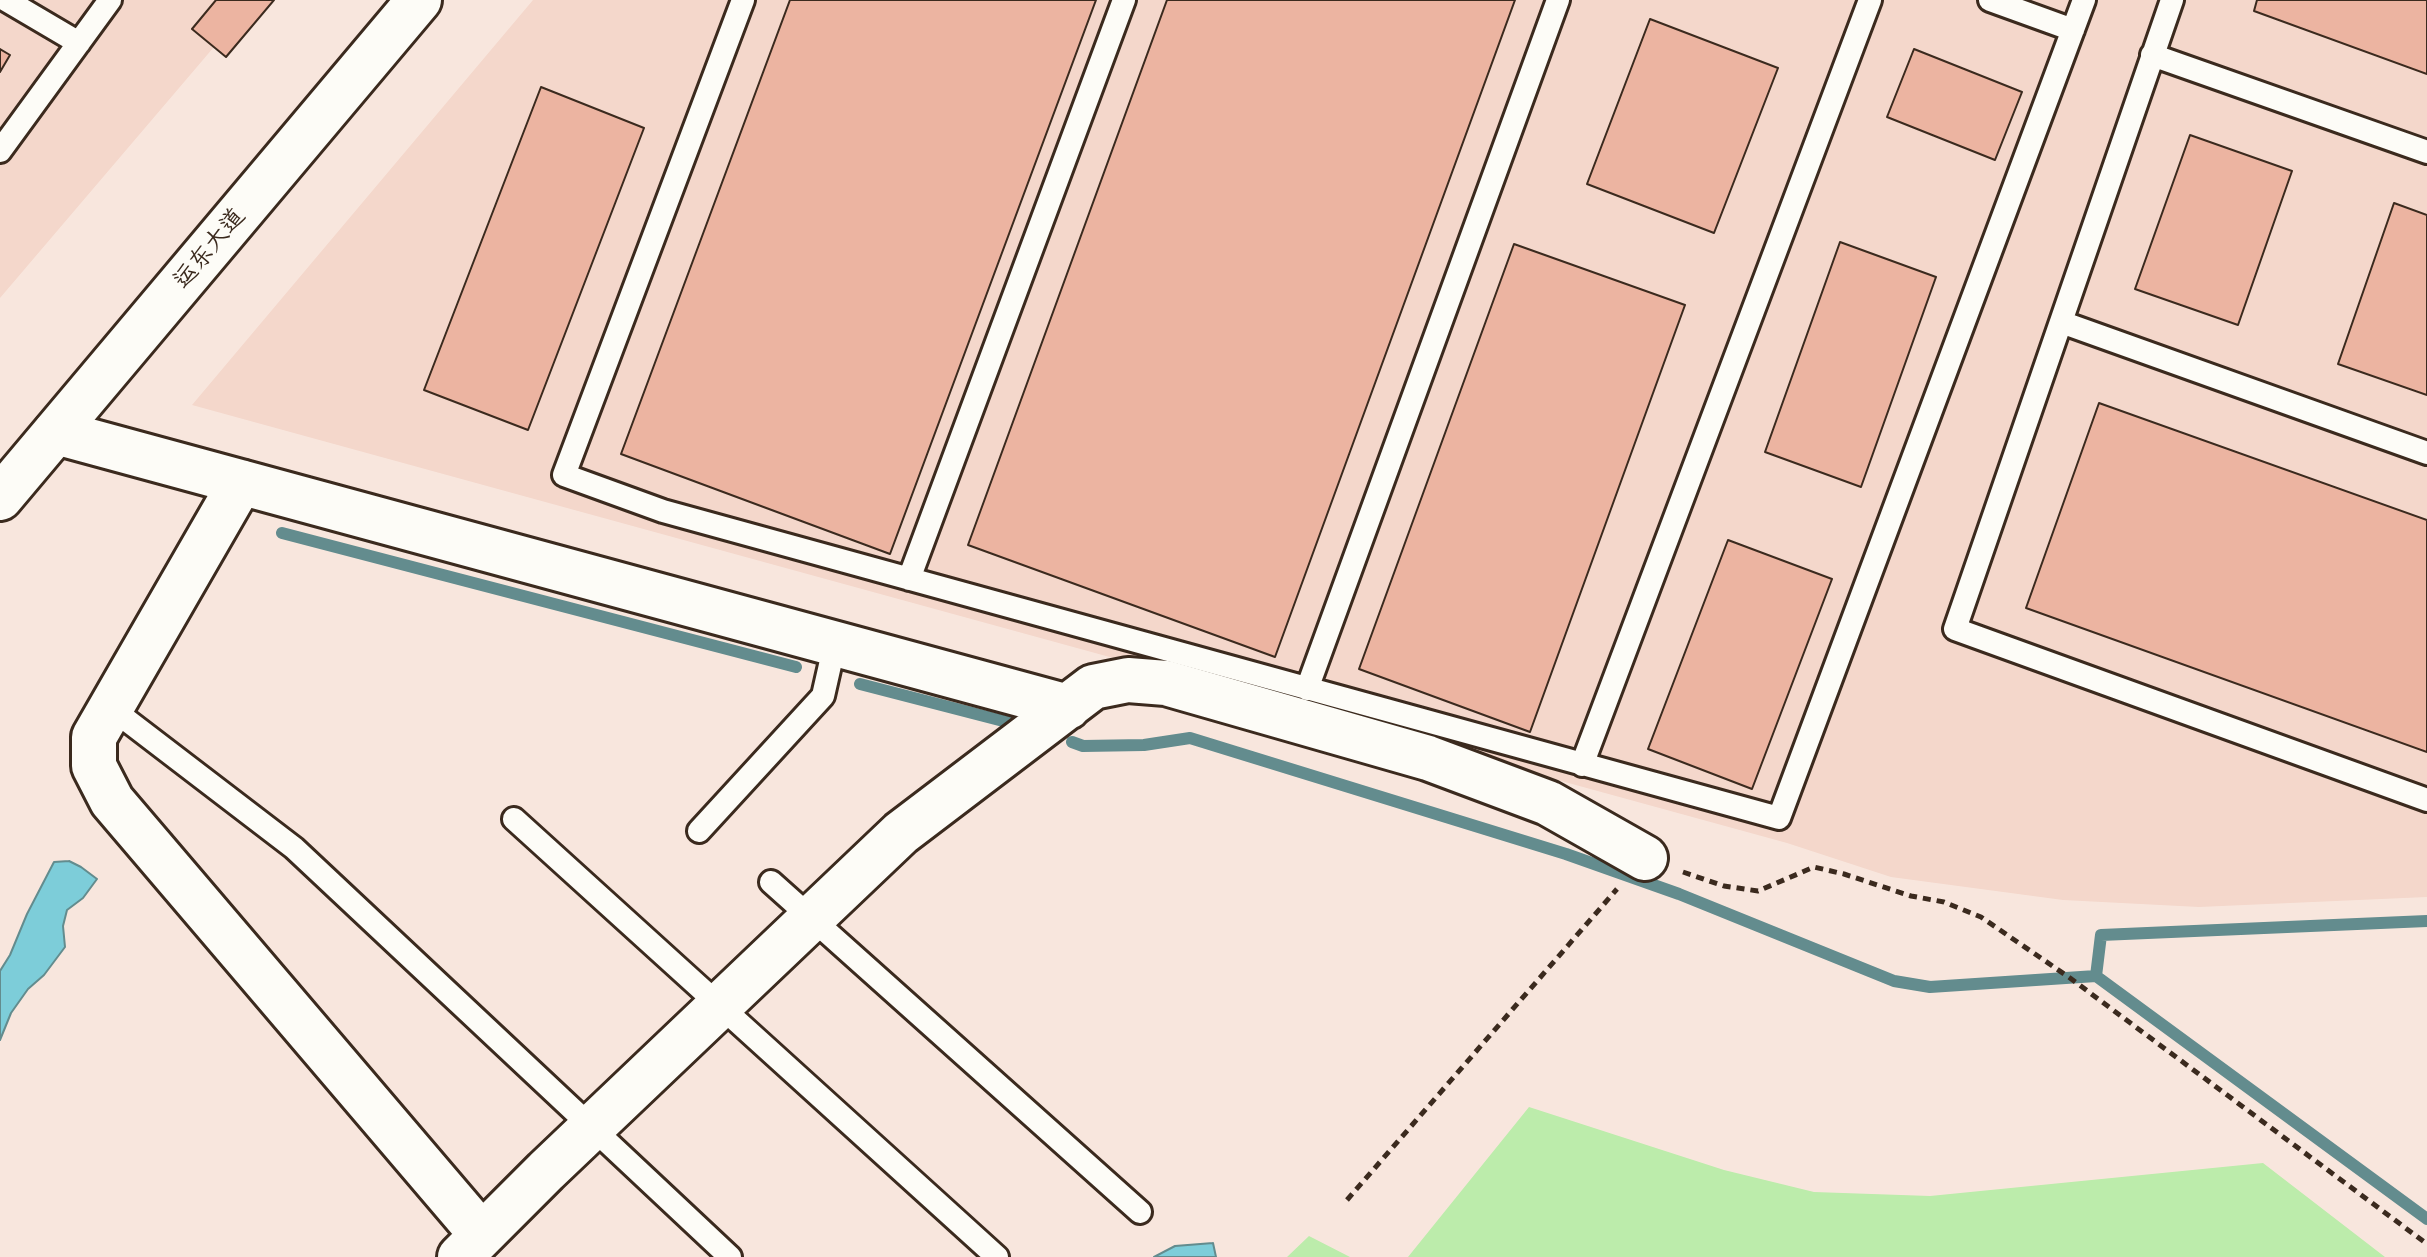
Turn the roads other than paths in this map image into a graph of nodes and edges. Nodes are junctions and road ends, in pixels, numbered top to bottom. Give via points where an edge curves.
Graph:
1 (6, 0) edge
2 (110, 0) edge
3 (743, 0) edge
4 (1124, 0) edge
5 (1558, 0) edge
6 (1870, 0) edge
7 (1990, 0) edge
8 (2084, 0) edge
9 (2172, 0) edge
10 (410, 3) edge
11 (2073, 30) junction
12 (79, 43) junction
13 (2152, 55) junction
14 (0, 151) edge
15 (2427, 152) edge
16 (2061, 322) junction
17 (56, 432) junction
18 (2427, 453) edge
19 (241, 482) junction
20 (0, 498) edge
21 (909, 579) junction
22 (835, 643) junction
23 (1307, 689) junction
24 (1068, 707) junction
25 (111, 708) junction
26 (1582, 765) junction
27 (2427, 800) edge
28 (514, 819) dead end
29 (699, 831) dead end
30 (1645, 858) road end
31 (771, 882) dead end
32 (812, 918) junction
33 (719, 1006) junction
34 (592, 1127) junction
35 (1140, 1212) dead end
36 (471, 1246) edge
37 (730, 1257) edge
38 (997, 1257) edge

1 - 12 lane
2 - 12 lane
3 - 21 lane via 564,475 663,511
4 - 21 lane
5 - 23 lane
6 - 26 lane
7 - 11 lane
8 - 11 lane
9 - 13 lane
10 - 17 street, 运东大道
11 - 26 lane via 1779,818
12 - 14 lane
13 - 15 lane
13 - 16 lane
16 - 18 lane
16 - 27 lane via 1955,629
17 - 19 street
17 - 20 street, 运东大道
19 - 22 street
19 - 25 street
21 - 23 lane
22 - 24 street
22 - 29 lane via 823,696
23 - 26 lane
24 - 30 street via 1093,687 1128,680 1166,683 1428,758 1548,803
24 - 32 street via 901,833
25 - 34 lane via 294,848
25 - 36 street via 94,737 94,766 112,801
28 - 33 lane
31 - 32 lane
32 - 33 street
32 - 35 lane
33 - 34 street
33 - 38 lane
34 - 36 street
34 - 37 lane

